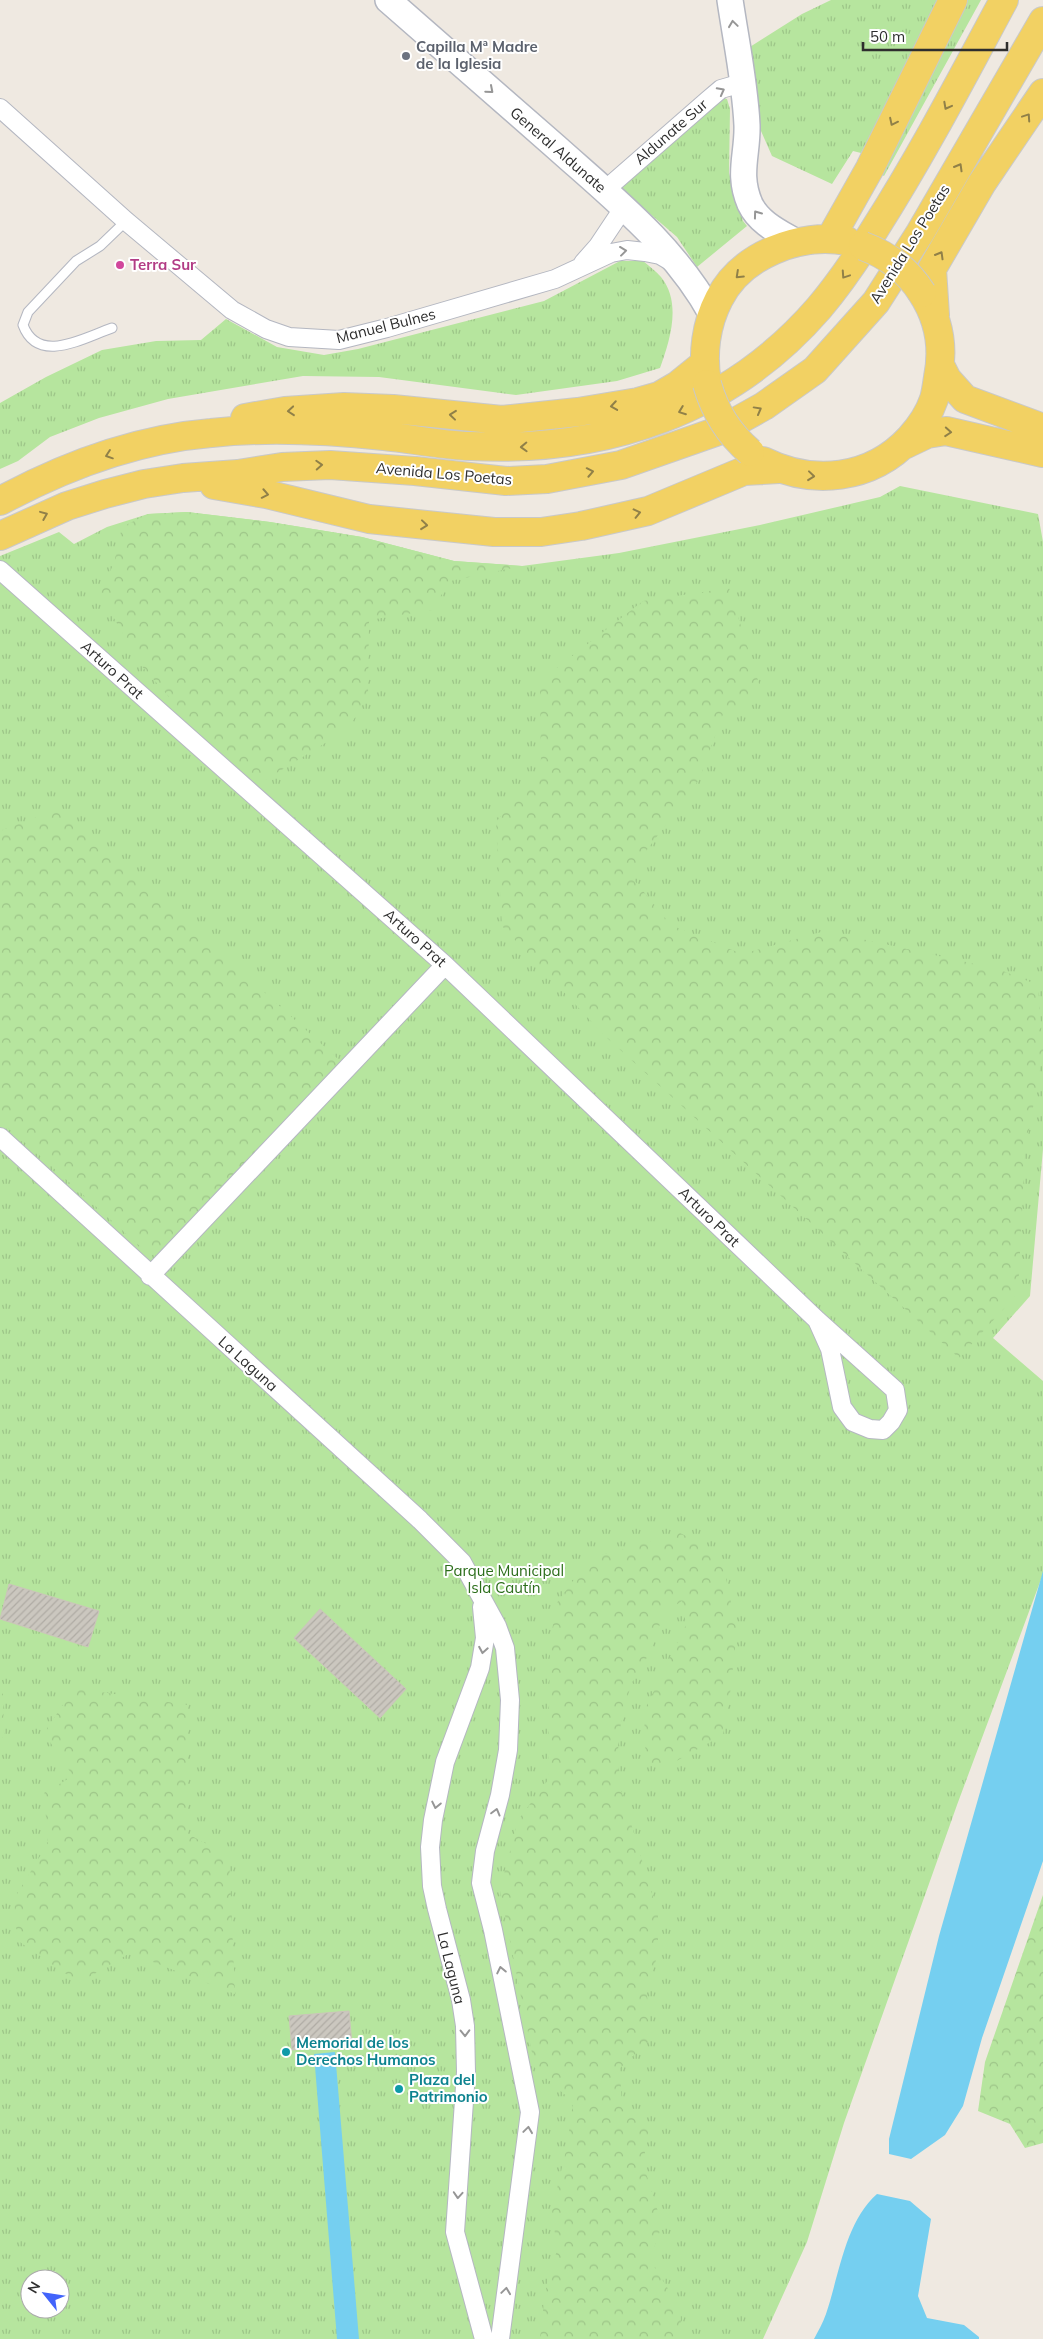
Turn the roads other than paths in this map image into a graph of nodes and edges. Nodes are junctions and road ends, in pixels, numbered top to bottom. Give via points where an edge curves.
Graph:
1 (388, 0) edge
2 (730, 0) edge
3 (953, 0) edge
4 (1004, 0) edge
5 (1043, 20) edge
6 (742, 83) junction
7 (1043, 94) edge
8 (0, 108) edge
9 (605, 190) junction
10 (624, 207) junction
11 (126, 221) junction
12 (830, 239) junction
13 (796, 242) junction
14 (681, 268) junction
15 (578, 269) junction
16 (712, 315) junction
17 (935, 319) junction
18 (112, 328) dead end
19 (940, 365) junction
20 (706, 374) junction
21 (1043, 428) edge
22 (156, 440) junction
23 (902, 446) junction
24 (1043, 453) edge
25 (779, 468) junction
26 (183, 478) junction
27 (0, 501) edge
28 (0, 536) edge
29 (0, 570) edge
30 (445, 965) junction
31 (0, 1137) edge
32 (150, 1276) junction
33 (817, 1320) junction
34 (482, 1602) junction
35 (484, 2339) edge
36 (500, 2339) edge

1 -> 9 main road, General Aldunate
6 -> 2 main road
3 -> 12 main road via 870,168
4 -> 22 main road, Avenida Los Poetas via 937,125 843,280 769,356 746,375 695,406 632,430 537,446 468,446 308,430 212,432
26 -> 5 main road, Avenida Los Poetas via 330,465 506,482 622,465 721,430 764,406 815,370 876,302 920,233
9 -> 6 street, Aldunate Sur via 702,104 722,89
13 -> 6 main road via 764,223 750,204 742,171 747,126
17 -> 7 main road via 932,269 982,183
8 - 11 street, Manuel Bulnes
9 - 10 main road, General Aldunate
10 - 14 main road, General Aldunate
10 - 15 street, Manuel Bulnes
11 - 15 street, Manuel Bulnes via 232,310 266,329 311,340 339,340 387,328 555,279
11 - 18 lane via 100,246 76,261 28,312 23,325 33,341 56,348
12 - 13 main road
12 - 17 main road, bridge via 863,246 889,258 904,270 922,293
13 -> 16 main road via 755,260 734,279 720,297
15 -> 14 street, Manuel Bulnes via 611,252 627,250 660,255
14 - 16 main road, General Aldunate
16 - 20 main road via 707,332
17 - 19 main road via 941,341
19 - 21 main road via 965,399
19 - 23 main road via 934,400 920,426
20 -> 22 main road via 678,384 659,396 578,412 502,420 344,406 285,411 215,423
20 - 25 main road, bridge via 718,413 726,427 750,452
22 -> 27 main road, Avenida Los Poetas via 82,464
23 -> 24 main road via 927,434 946,431
25 -> 23 main road via 800,475 842,475 882,461
26 -> 25 main road via 370,519 494,532 541,532 648,511 744,471
28 -> 26 main road, Avenida Los Poetas via 45,515 105,494
29 - 30 street, Arturo Prat
30 - 32 street
30 - 33 street, Arturo Prat
31 - 32 street, La Laguna
32 - 34 street, La Laguna via 420,1520 462,1562
33 - 33 street, Arturo Prat via 895,1390 898,1410 883,1430 853,1422 842,1407 830,1349
34 -> 35 street, La Laguna via 485,1638 480,1668 445,1762 430,1847 432,1886 465,2026 466,2072 455,2232
36 -> 34 street, La Laguna via 530,2112 481,1883 508,1750 510,1700 505,1648 497,1626

